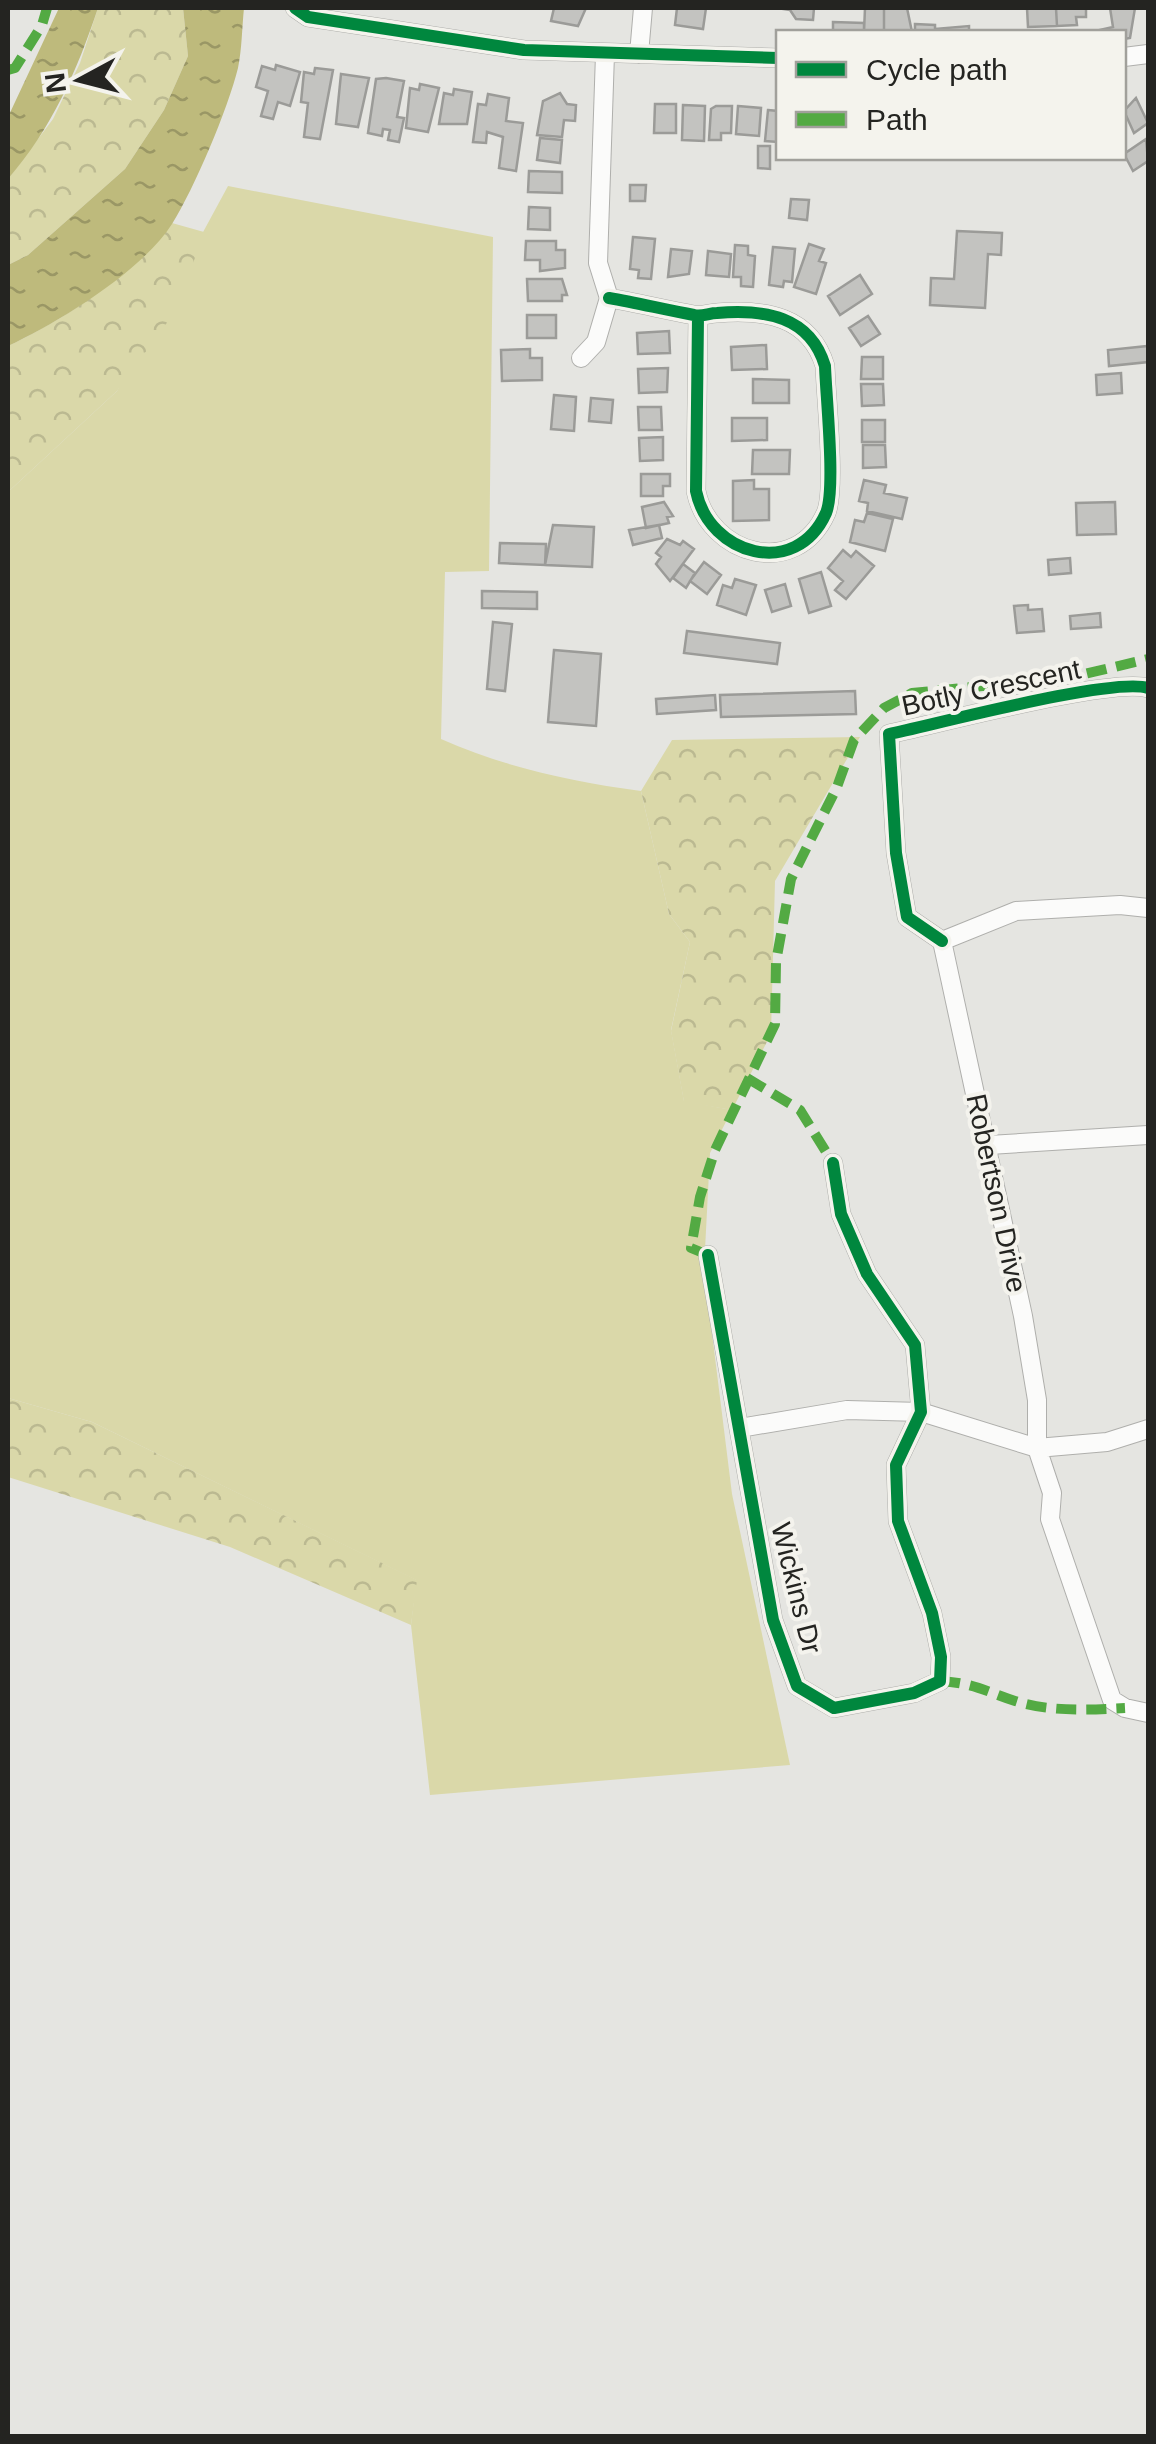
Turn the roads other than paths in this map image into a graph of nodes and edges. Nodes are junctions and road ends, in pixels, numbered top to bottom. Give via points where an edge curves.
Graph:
1 (295, 8) edge
2 (642, 8) edge
3 (606, 54) junction
4 (639, 54) junction
5 (776, 58) edge
6 (609, 298) junction
7 (698, 317) junction
8 (581, 358) dead end
9 (1148, 688) edge
10 (1148, 908) edge
11 (942, 941) junction
12 (1148, 1135) edge
13 (989, 1145) junction
14 (833, 1163) dead end
15 (708, 1255) dead end
16 (921, 1412) junction
17 (740, 1428) junction
18 (1148, 1429) edge
19 (1037, 1448) junction
20 (1148, 1713) edge

1 - 3 street via 308,16 524,50
2 - 4 street
3 - 4 street
3 - 6 street via 598,263
4 - 5 street
6 - 7 street
6 - 8 street via 596,342
7 - 7 street via 777,315 802,326 818,345 825,366 829,504 815,529 787,549 732,546 700,513
9 - 11 street, Botly Crescent via 1136,684 1078,694 890,734 896,853 907,916
10 - 11 street via 1016,912
11 - 13 street, Robertson Drive
12 - 13 street
13 - 19 street, Robertson Drive via 1037,1400
14 - 16 street via 841,1214 860,1259 914,1345
15 - 17 street
16 - 17 street via 846,1410
16 - 17 street, Wickins Dr via 896,1464 898,1521 932,1612 940,1682 834,1708 797,1686 774,1620
16 - 19 street
18 - 19 street via 1107,1442
19 - 20 street, Robertson Drive via 1068,1582 1112,1700

